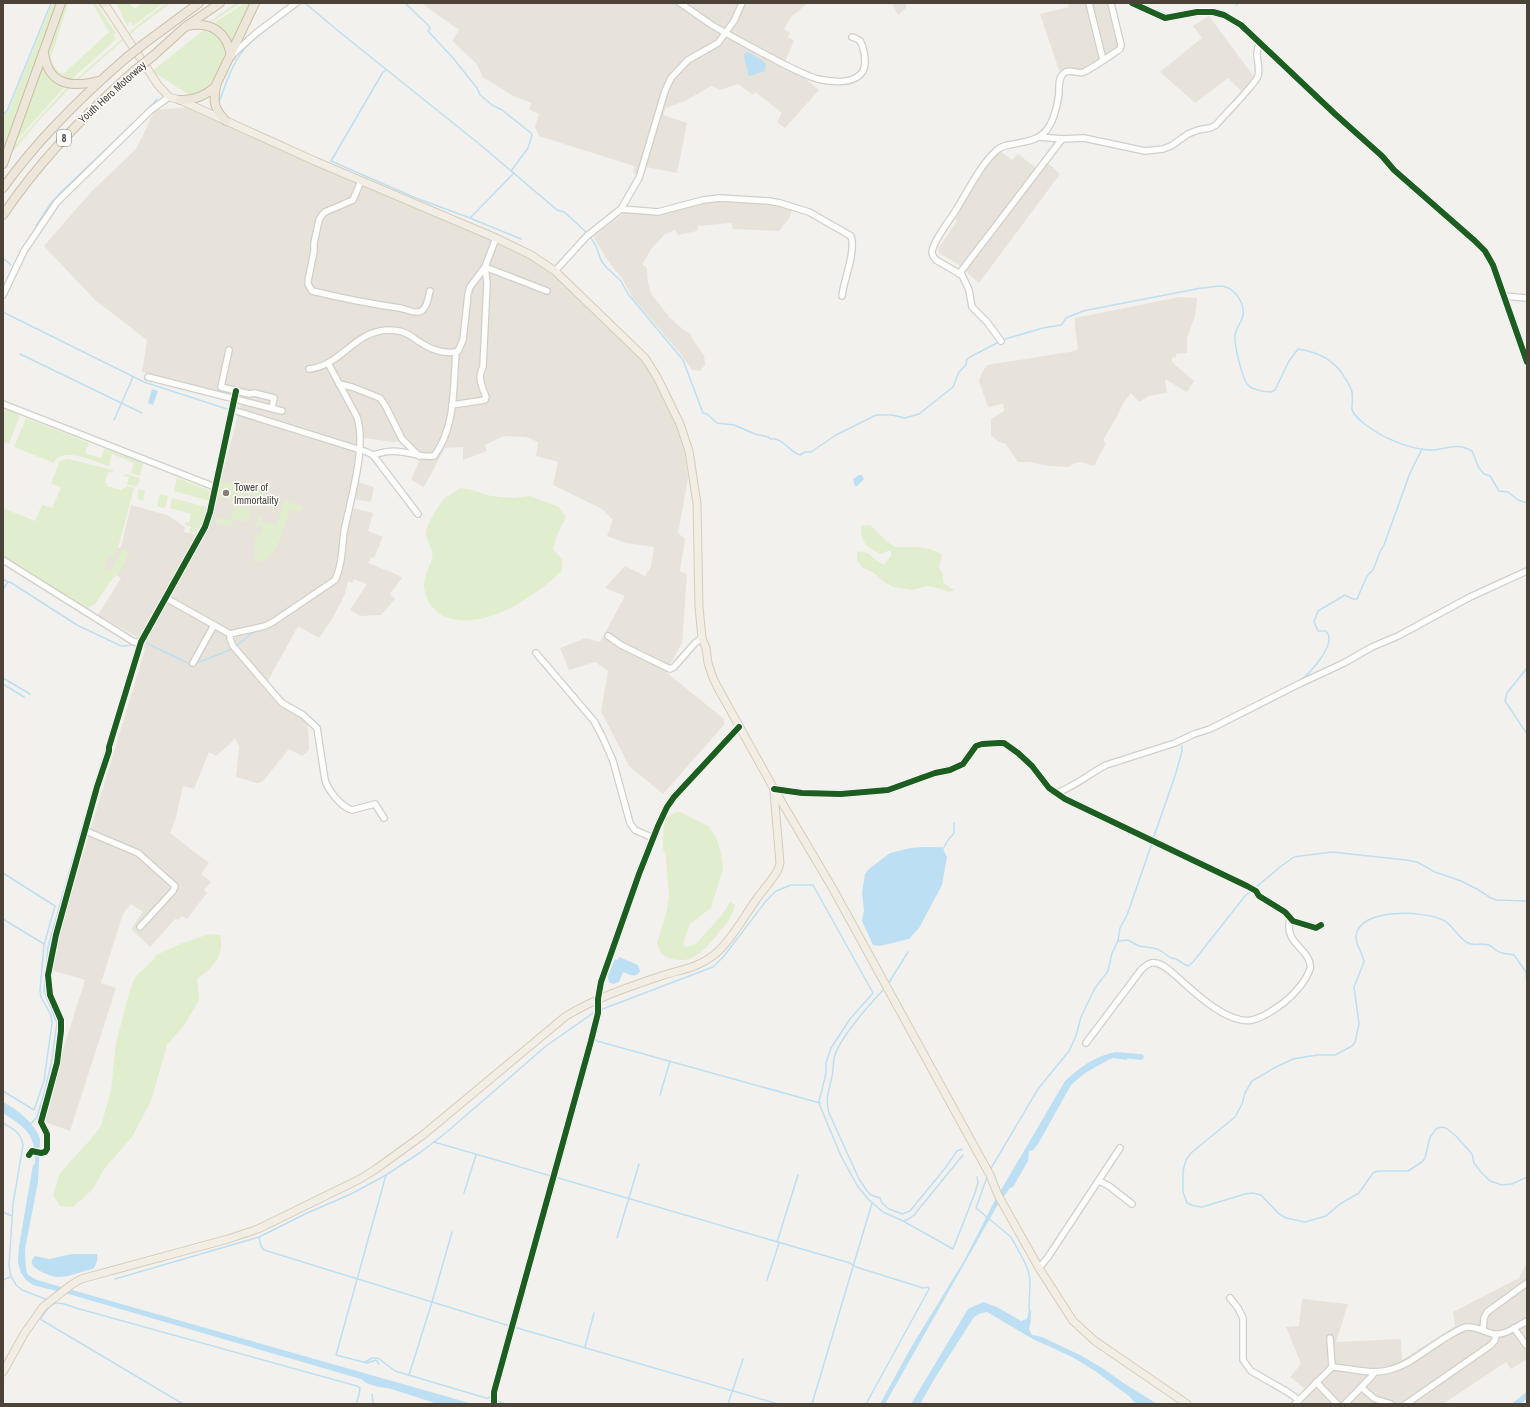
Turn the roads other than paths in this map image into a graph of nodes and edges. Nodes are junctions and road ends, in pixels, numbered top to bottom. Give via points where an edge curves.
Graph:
1 (61, 3) edge
2 (104, 3) edge
3 (199, 3) edge
4 (220, 3) edge
5 (255, 3) edge
6 (296, 3) edge
7 (742, 3) edge
8 (1089, 3) edge
9 (1111, 3) edge
10 (1132, 3) edge
11 (683, 4) edge
12 (185, 26) junction
13 (726, 33) junction
14 (852, 37) dead end
15 (1260, 42) junction
16 (44, 52) junction
17 (231, 56) junction
18 (1103, 60) junction
19 (100, 80) junction
20 (216, 85) junction
21 (170, 97) junction
22 (180, 100) junction
23 (226, 121) junction
24 (1039, 137) junction
25 (1062, 139) junction
26 (3, 164) edge
27 (361, 181) junction
28 (3, 188) edge
29 (621, 209) junction
30 (3, 215) edge
31 (496, 238) junction
32 (485, 267) junction
33 (555, 271) junction
34 (959, 274) junction
35 (546, 291) dead end
36 (430, 292) dead end
37 (3, 295) edge
38 (842, 296) dead end
39 (1504, 296) junction
40 (1527, 298) edge
41 (1001, 341) dead end
42 (229, 350) dead end
43 (456, 352) junction
44 (1527, 362) edge
45 (328, 363) junction
46 (309, 369) dead end
47 (148, 377) dead end
48 (339, 384) junction
49 (236, 392) junction
50 (235, 400) junction
51 (3, 404) edge
52 (452, 405) junction
53 (272, 408) junction
54 (233, 410) junction
55 (282, 411) dead end
56 (360, 449) junction
57 (373, 455) junction
58 (420, 456) junction
59 (216, 487) junction
60 (418, 514) dead end
61 (3, 560) edge
62 (1527, 571) edge
63 (166, 598) junction
64 (214, 625) junction
65 (230, 634) junction
66 (608, 636) dead end
67 (702, 638) junction
68 (141, 642) junction
69 (536, 653) dead end
70 (193, 663) dead end
71 (739, 727) junction
72 (774, 789) junction
73 (1057, 793) junction
74 (384, 818) dead end
75 (86, 831) junction
76 (653, 838) junction
77 (1290, 918) junction
78 (1321, 925) dead end
79 (140, 927) dead end
80 (598, 999) junction
81 (1086, 1043) dead end
82 (1120, 1148) dead end
83 (31, 1153) dead end
84 (1099, 1181) junction
85 (1132, 1204) dead end
86 (1038, 1268) junction
87 (1527, 1283) edge
88 (1230, 1298) dead end
89 (1527, 1321) edge
90 (1514, 1328) junction
91 (1483, 1330) junction
92 (1496, 1334) junction
93 (1330, 1338) dead end
94 (1526, 1345) dead end
95 (1332, 1367) junction
96 (3, 1372) edge
97 (1375, 1372) junction
98 (1316, 1382) junction
99 (1362, 1388) junction
100 (1297, 1402) edge
101 (494, 1404) edge
102 (1187, 1404) edge
103 (1337, 1404) edge
104 (1345, 1404) edge
105 (1391, 1404) edge
106 (1406, 1404) edge

1 - 16 highway
2 - 21 main road via 152,76
3 - 19 highway, Youth Hero Motorway / 8, bridge
4 - 12 highway, Youth Hero Motorway / 8
5 - 17 highway
6 - 17 street
7 - 13 street
8 - 18 street
9 - 18 street via 1121,45 1120,49
10 - 15 street via 1165,18 1197,12 1224,15 1241,25
11 - 13 street
12 - 17 highway via 195,24 214,28 222,33 227,40
12 - 30 highway, Youth Hero Motorway / 8, bridge via 66,135 26,182
13 - 14 street via 798,71 832,81 850,80 864,70 860,42
13 - 29 street via 718,43 688,60 671,78 639,178
15 - 25 street via 1256,55 1258,78 1210,128 1188,134 1163,149 1145,151 1095,139
15 - 39 street via 1394,170 1476,240 1493,265
16 - 19 highway via 46,67 57,79 78,84
16 - 26 highway
17 - 20 highway
18 - 24 street via 1082,73 1069,71 1063,74 1048,130
19 - 28 highway, Youth Hero Motorway / 8 via 34,148
20 - 22 highway via 201,97
20 - 23 highway via 215,107
21 - 22 main road
21 - 37 street via 151,110 57,202 24,251
22 - 23 main road
23 - 27 main road
24 - 25 street
24 - 34 street via 997,149 980,170 940,234 932,251 933,256
25 - 34 street
27 - 31 main road
27 - 36 street via 353,200 325,212 319,220 308,281 312,291 418,312 423,310
29 - 33 street via 587,236
29 - 38 street via 658,212 720,198 769,201 809,212 852,236 851,256
31 - 32 street
31 - 33 main road via 531,255
32 - 35 street
32 - 43 street via 470,287 463,340
32 - 52 street via 487,283 483,367 480,372 486,397 485,400
33 - 67 main road via 645,358 680,424 689,451 697,504
34 - 41 street via 967,283 972,307
39 - 40 street
39 - 44 street
42 - 49 street via 220,388
43 - 45 street via 435,349 423,345 406,333 386,330 360,338
43 - 52 street
45 - 46 street via 319,368
45 - 48 street
47 - 50 street
48 - 56 street via 357,417 360,427
48 - 58 street via 380,398 402,439
49 - 50 street
49 - 53 street via 274,398
50 - 53 street
50 - 54 street
51 - 59 street
52 - 58 street via 444,440 434,456
53 - 55 street
54 - 56 street
54 - 59 street
56 - 57 street
56 - 65 street via 341,561 335,580 265,626
57 - 58 street via 386,451 401,451
57 - 60 street
59 - 63 street via 205,527
61 - 68 street via 134,642
62 - 73 street via 1470,597 1398,636 1210,729 1095,770
63 - 64 street
63 - 68 street
64 - 65 street
64 - 70 street
65 - 74 street via 233,646 282,703 317,728 325,780 332,794 352,810 375,804
66 - 67 street via 670,669
67 - 71 main road via 713,678
68 - 75 street
69 - 76 street via 594,721 613,761 630,823 635,830
71 - 72 main road
71 - 76 street via 674,797
72 - 73 street via 841,794 888,790 963,764 976,746 999,743 1018,753 1049,788
72 - 80 main road via 780,857 778,870 728,940 715,954 689,969 662,975
72 - 86 main road via 833,889 989,1172 1002,1203
73 - 77 street via 1247,886
75 - 79 street via 138,852 175,886
75 - 83 street via 56,935 48,975 50,995 61,1020 61,1031 57,1063 41,1122 47,1134 47,1149 45,1152
76 - 80 street via 600,982
77 - 78 street via 1293,922 1310,927 1316,928
77 - 81 street via 1288,927 1291,937 1301,949 1310,967 1289,999 1271,1012 1252,1020 1224,1015 1167,968 1150,963 1141,970
80 - 96 main road via 566,1016 423,1136 360,1179 258,1229 81,1279 71,1285 43,1307 24,1334
80 - 101 street via 598,1010 494,1392
82 - 84 street
84 - 85 street
84 - 86 street
86 - 102 main road via 1072,1321 1095,1341
87 - 91 street via 1487,1312
88 - 100 street via 1243,1318 1243,1360 1251,1371 1286,1391
89 - 90 street
90 - 92 street
90 - 94 street
91 - 92 street
91 - 97 street via 1474,1327 1459,1330 1399,1367
92 - 106 street via 1491,1345
93 - 95 street
95 - 97 street
95 - 98 street
97 - 99 street
98 - 100 street
98 - 103 street
99 - 104 street
99 - 105 street via 1375,1399

